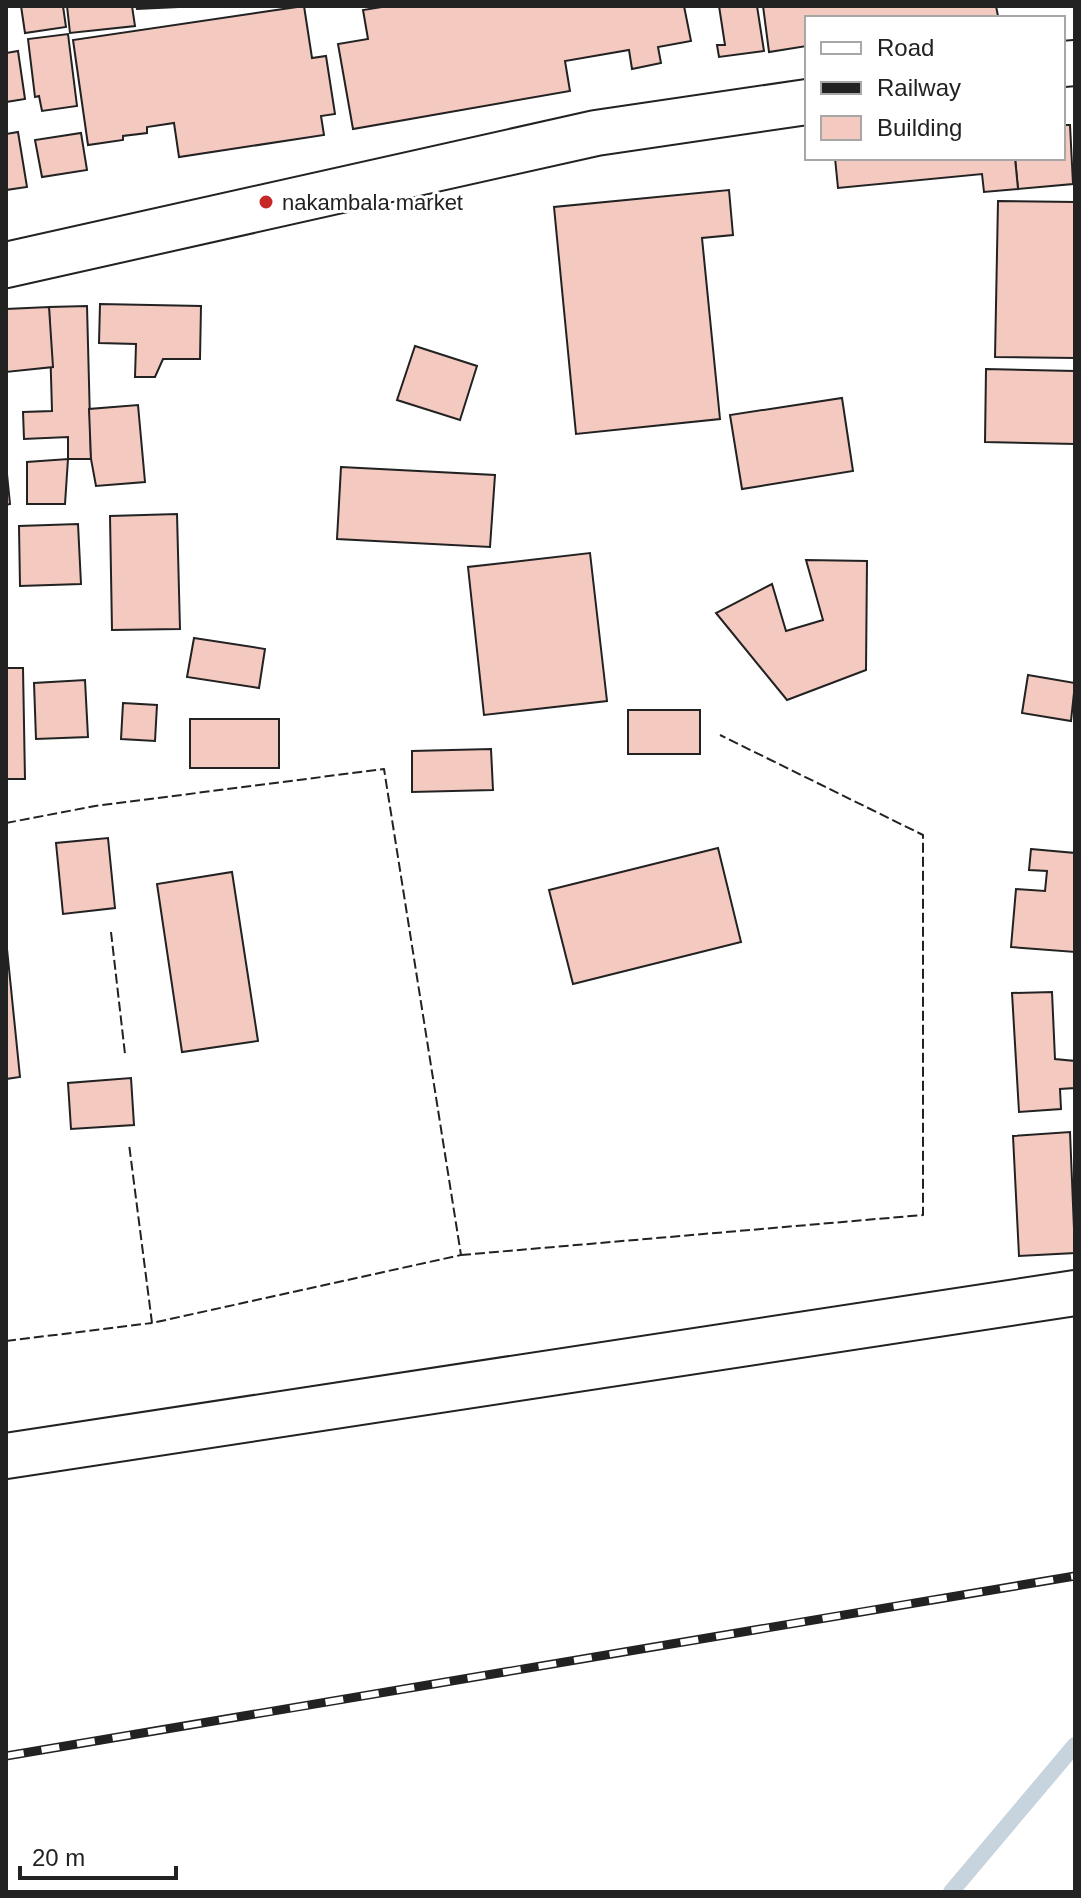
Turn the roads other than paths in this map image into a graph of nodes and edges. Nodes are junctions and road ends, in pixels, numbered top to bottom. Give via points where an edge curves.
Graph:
1 (805, 102) edge
2 (6, 265) edge
3 (1075, 1293) edge
4 (6, 1456) edge

1 - 2 street via 596,133
3 - 4 street

